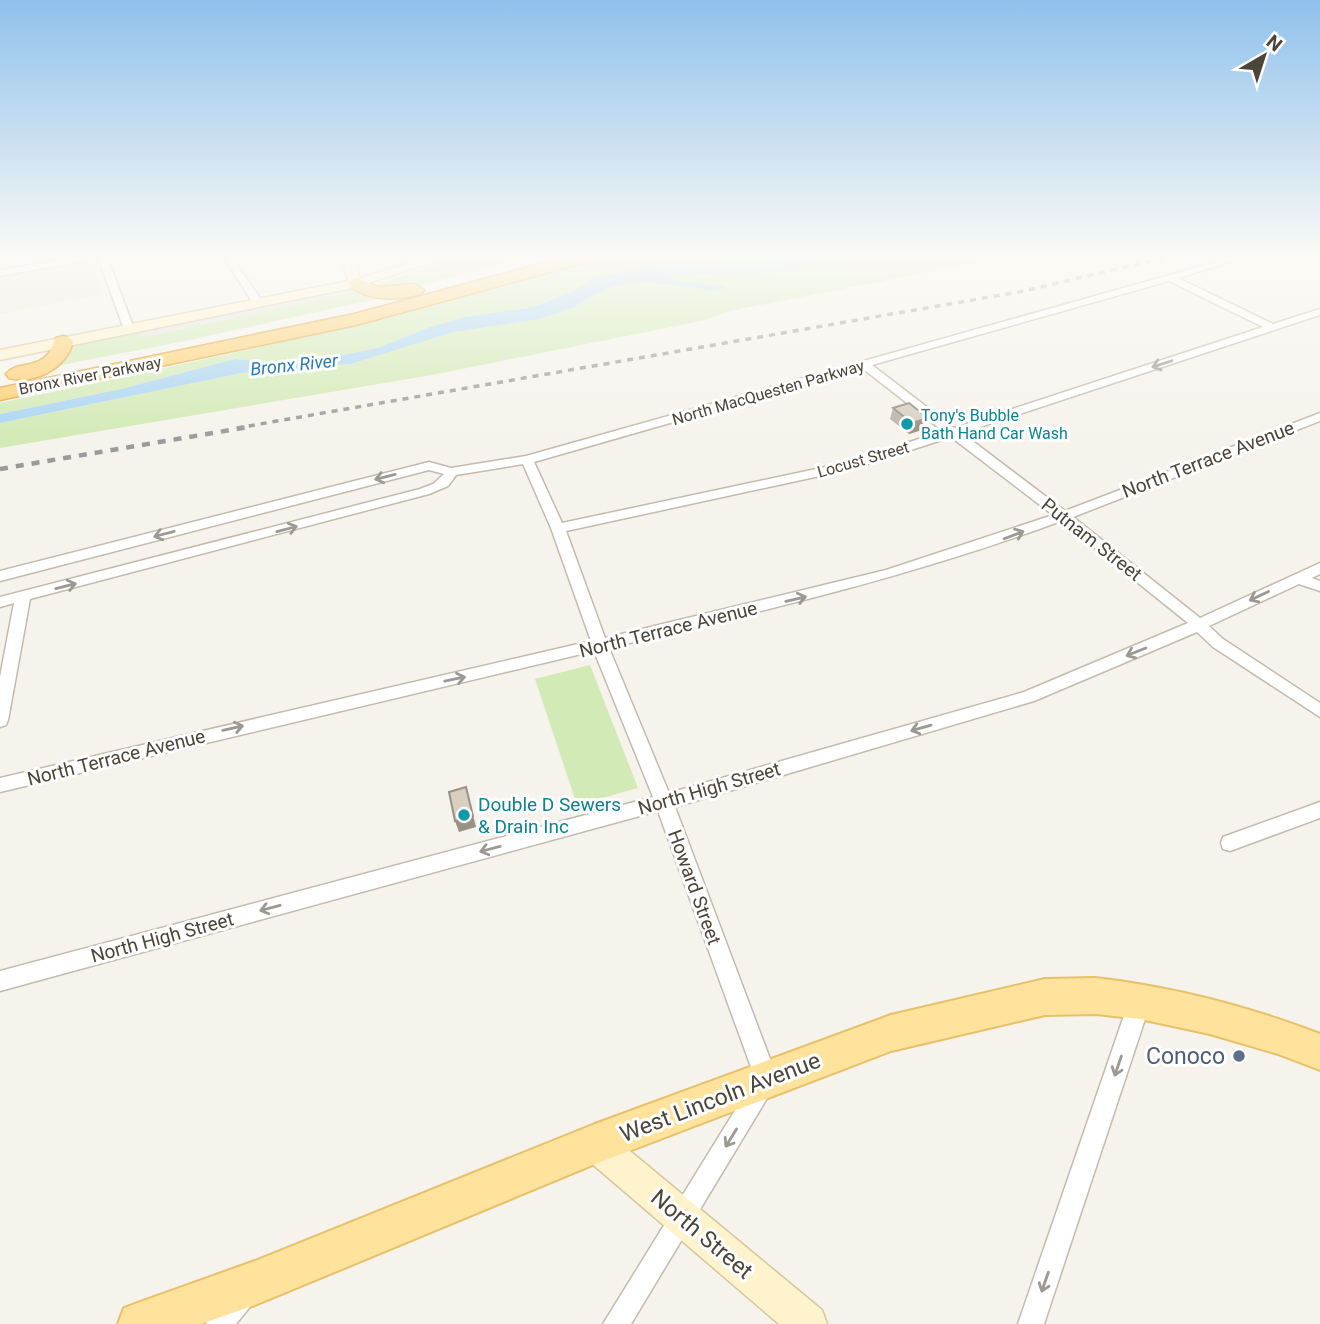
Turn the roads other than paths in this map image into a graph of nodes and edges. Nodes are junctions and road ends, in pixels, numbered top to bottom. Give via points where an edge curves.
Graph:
1 (125, 318) edge
2 (187, 318) edge
3 (315, 318) edge
4 (360, 318) edge
5 (1028, 318) edge
6 (1252, 318) edge
7 (1303, 318) edge
8 (1273, 328) junction
9 (129, 329) junction
10 (63, 342) junction
11 (0, 355) edge
12 (864, 365) junction
13 (0, 380) edge
14 (0, 394) edge
15 (1320, 417) edge
16 (954, 432) junction
17 (527, 460) junction
18 (451, 472) junction
19 (1063, 516) junction
20 (558, 528) junction
21 (1320, 568) edge
22 (0, 576) edge
23 (1298, 578) junction
24 (1320, 586) edge
25 (23, 597) junction
26 (0, 602) edge
27 (1198, 625) junction
28 (600, 646) junction
29 (1320, 711) edge
30 (0, 720) edge
31 (0, 785) edge
32 (664, 802) junction
33 (1320, 810) edge
34 (1230, 843) dead end
35 (0, 981) edge
36 (1140, 1001) junction
37 (1320, 1052) edge
38 (767, 1080) junction
39 (595, 1144) junction
40 (682, 1216) junction
41 (255, 1283) junction
42 (140, 1324) edge
43 (219, 1324) edge
44 (616, 1324) edge
45 (808, 1324) edge
46 (1031, 1324) edge

1 - 9 street
2 - 9 street
3 - 13 highway, Bronx River Parkway
4 - 14 highway, Bronx River Parkway
5 - 12 street, North MacQuesten Parkway
6 - 8 street
7 - 8 street, Locust Street
8 -> 16 street, Locust Street
9 - 10 street
10 - 11 street
10 - 13 highway via 60,355 51,364
12 - 16 street, Putnam Street
12 - 17 street, North MacQuesten Parkway
15 - 19 street, North Terrace Avenue
16 - 19 street, Putnam Street
16 - 20 street, Locust Street via 852,465
17 - 18 street, North MacQuesten Parkway
17 - 20 street, Howard Street
18 -> 22 street, North MacQuesten Parkway via 429,467 404,472
25 -> 18 street, North MacQuesten Parkway via 404,497 441,485
19 - 27 street, Putnam Street
28 -> 19 street, North Terrace Avenue via 827,592 998,541
20 - 28 street, Howard Street
21 - 23 street, North High Street
23 - 24 street
23 -> 27 street, North High Street
25 - 26 street, North MacQuesten Parkway
25 - 30 street
27 - 29 street, Putnam Street
27 -> 32 street, North High Street via 1028,697
31 -> 28 street, North Terrace Avenue
28 - 32 street, Howard Street
32 -> 35 street, North High Street
32 - 38 street, Howard Street
33 - 34 street
36 - 37 main road, West Lincoln Avenue via 1210,1016
36 - 38 main road, West Lincoln Avenue via 1045,997 891,1033
36 -> 46 street
38 - 39 main road, West Lincoln Avenue
38 -> 40 street
39 - 40 street, North Street
39 - 41 main road, West Lincoln Avenue
40 - 44 street
40 - 45 street, North Street
41 - 42 main road, West Lincoln Avenue
41 - 43 street

